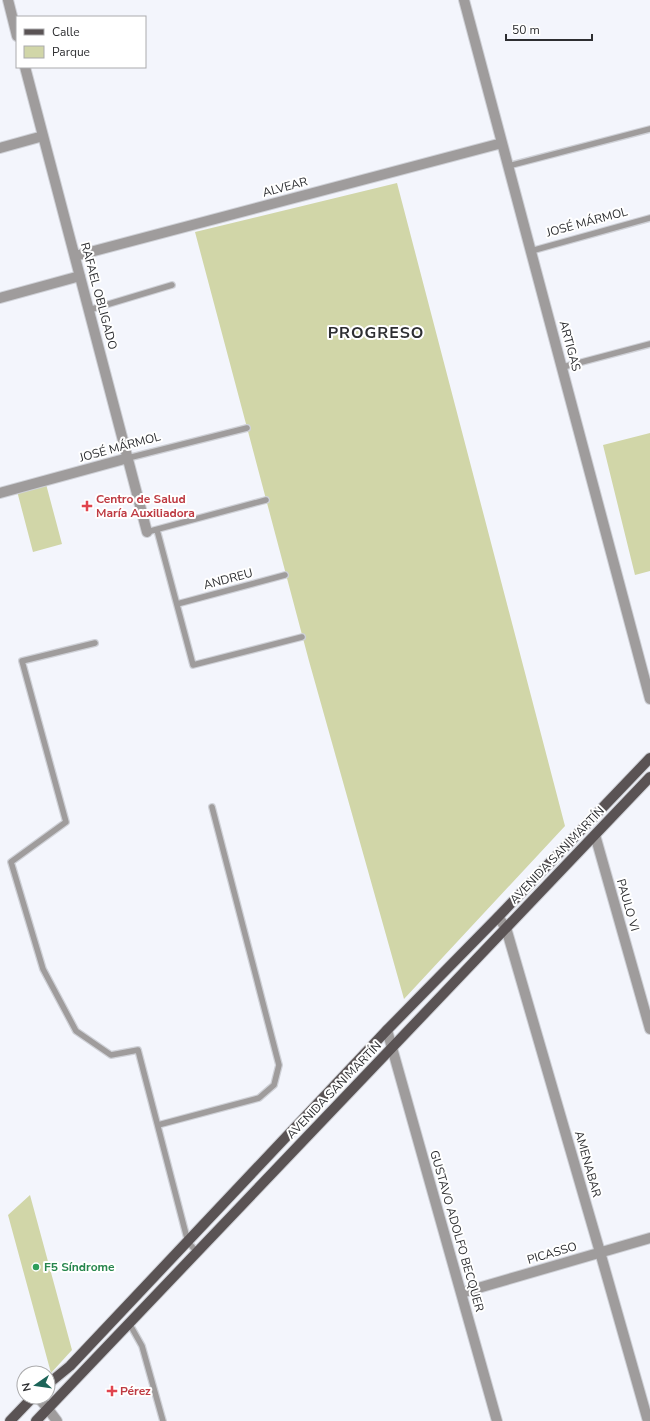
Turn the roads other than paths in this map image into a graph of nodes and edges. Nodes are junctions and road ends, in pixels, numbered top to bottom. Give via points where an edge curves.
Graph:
1 (8, 0) edge
2 (464, 0) edge
3 (16, 32) edge
4 (25, 68) edge
5 (650, 129) edge
6 (43, 136) junction
7 (502, 144) junction
8 (0, 148) edge
9 (508, 166) junction
10 (650, 218) edge
11 (531, 251) junction
12 (75, 256) junction
13 (80, 276) junction
14 (172, 285) dead end
15 (0, 298) edge
16 (89, 310) junction
17 (650, 344) edge
18 (563, 367) junction
19 (247, 428) dead end
20 (128, 458) junction
21 (0, 493) edge
22 (266, 500) dead end
23 (152, 531) junction
24 (285, 575) dead end
25 (176, 604) junction
26 (302, 637) dead end
27 (95, 643) dead end
28 (650, 699) edge
29 (650, 758) edge
30 (650, 777) edge
31 (212, 807) dead end
32 (595, 834) junction
33 (498, 918) junction
34 (506, 928) junction
35 (650, 1029) edge
36 (390, 1039) junction
37 (158, 1125) junction
38 (650, 1238) edge
39 (188, 1242) junction
40 (197, 1252) junction
41 (600, 1252) junction
42 (461, 1293) junction
43 (129, 1323) junction
44 (56, 1377) edge
45 (25, 1405) edge
46 (45, 1405) edge
47 (48, 1409) junction
48 (10, 1421) edge
49 (36, 1421) edge
50 (58, 1421) edge
51 (163, 1421) edge
52 (497, 1421) edge
53 (648, 1421) edge

1 - 3 street
2 - 7 street, ARTIGAS
4 - 6 street, RAFAEL OBLIGADO
5 - 9 lane
6 - 8 street
6 - 12 street, RAFAEL OBLIGADO
7 - 9 street, ARTIGAS
7 - 12 street, ALVEAR
9 - 11 street, ARTIGAS
10 - 11 lane, JOSÉ MÁRMOL
11 - 18 street, ARTIGAS
12 - 13 street, RAFAEL OBLIGADO
13 - 15 street
13 - 16 street, RAFAEL OBLIGADO
14 - 16 lane
16 - 20 street, RAFAEL OBLIGADO
17 - 18 lane
18 - 28 street, ARTIGAS
19 - 20 lane, JOSÉ MÁRMOL
20 - 21 street, JOSÉ MÁRMOL
20 - 23 street, RAFAEL OBLIGADO
22 - 23 lane
23 - 25 lane, RAFAEL OBLIGADO
24 - 25 lane, ANDREU
25 - 26 lane, RAFAEL OBLIGADO via 193,665
27 - 37 lane via 22,660 66,822 10,862 43,969 76,1032 111,1055 138,1050
29 - 33 main road, AVENIDA SAN MARTÍN
30 - 32 main road, AVENIDA SAN MARTÍN
31 - 37 lane via 279,1066 274,1085 258,1098
32 - 34 main road, AVENIDA SAN MARTÍN
32 - 35 street, PAULO VI
33 - 34 street, AMENABAR
33 - 36 main road, AVENIDA SAN MARTÍN
34 - 36 main road, AVENIDA SAN MARTÍN
34 - 41 street, AMENABAR
36 - 39 main road, AVENIDA SAN MARTÍN
36 - 40 main road, AVENIDA SAN MARTÍN
36 - 42 street, GUSTAVO ADOLFO BECQUER
37 - 39 lane
38 - 41 street, PICASSO
39 - 40 lane
39 - 44 main road, AVENIDA SAN MARTÍN via 70,1366
40 - 43 main road, AVENIDA SAN MARTÍN
41 - 42 street, PICASSO
41 - 53 street, AMENABAR
42 - 52 street, GUSTAVO ADOLFO BECQUER
43 - 47 main road, AVENIDA SAN MARTÍN
43 - 51 lane via 142,1346
45 - 48 main road
46 - 47 street
47 - 49 main road, AVENIDA SAN MARTÍN
47 - 50 street

